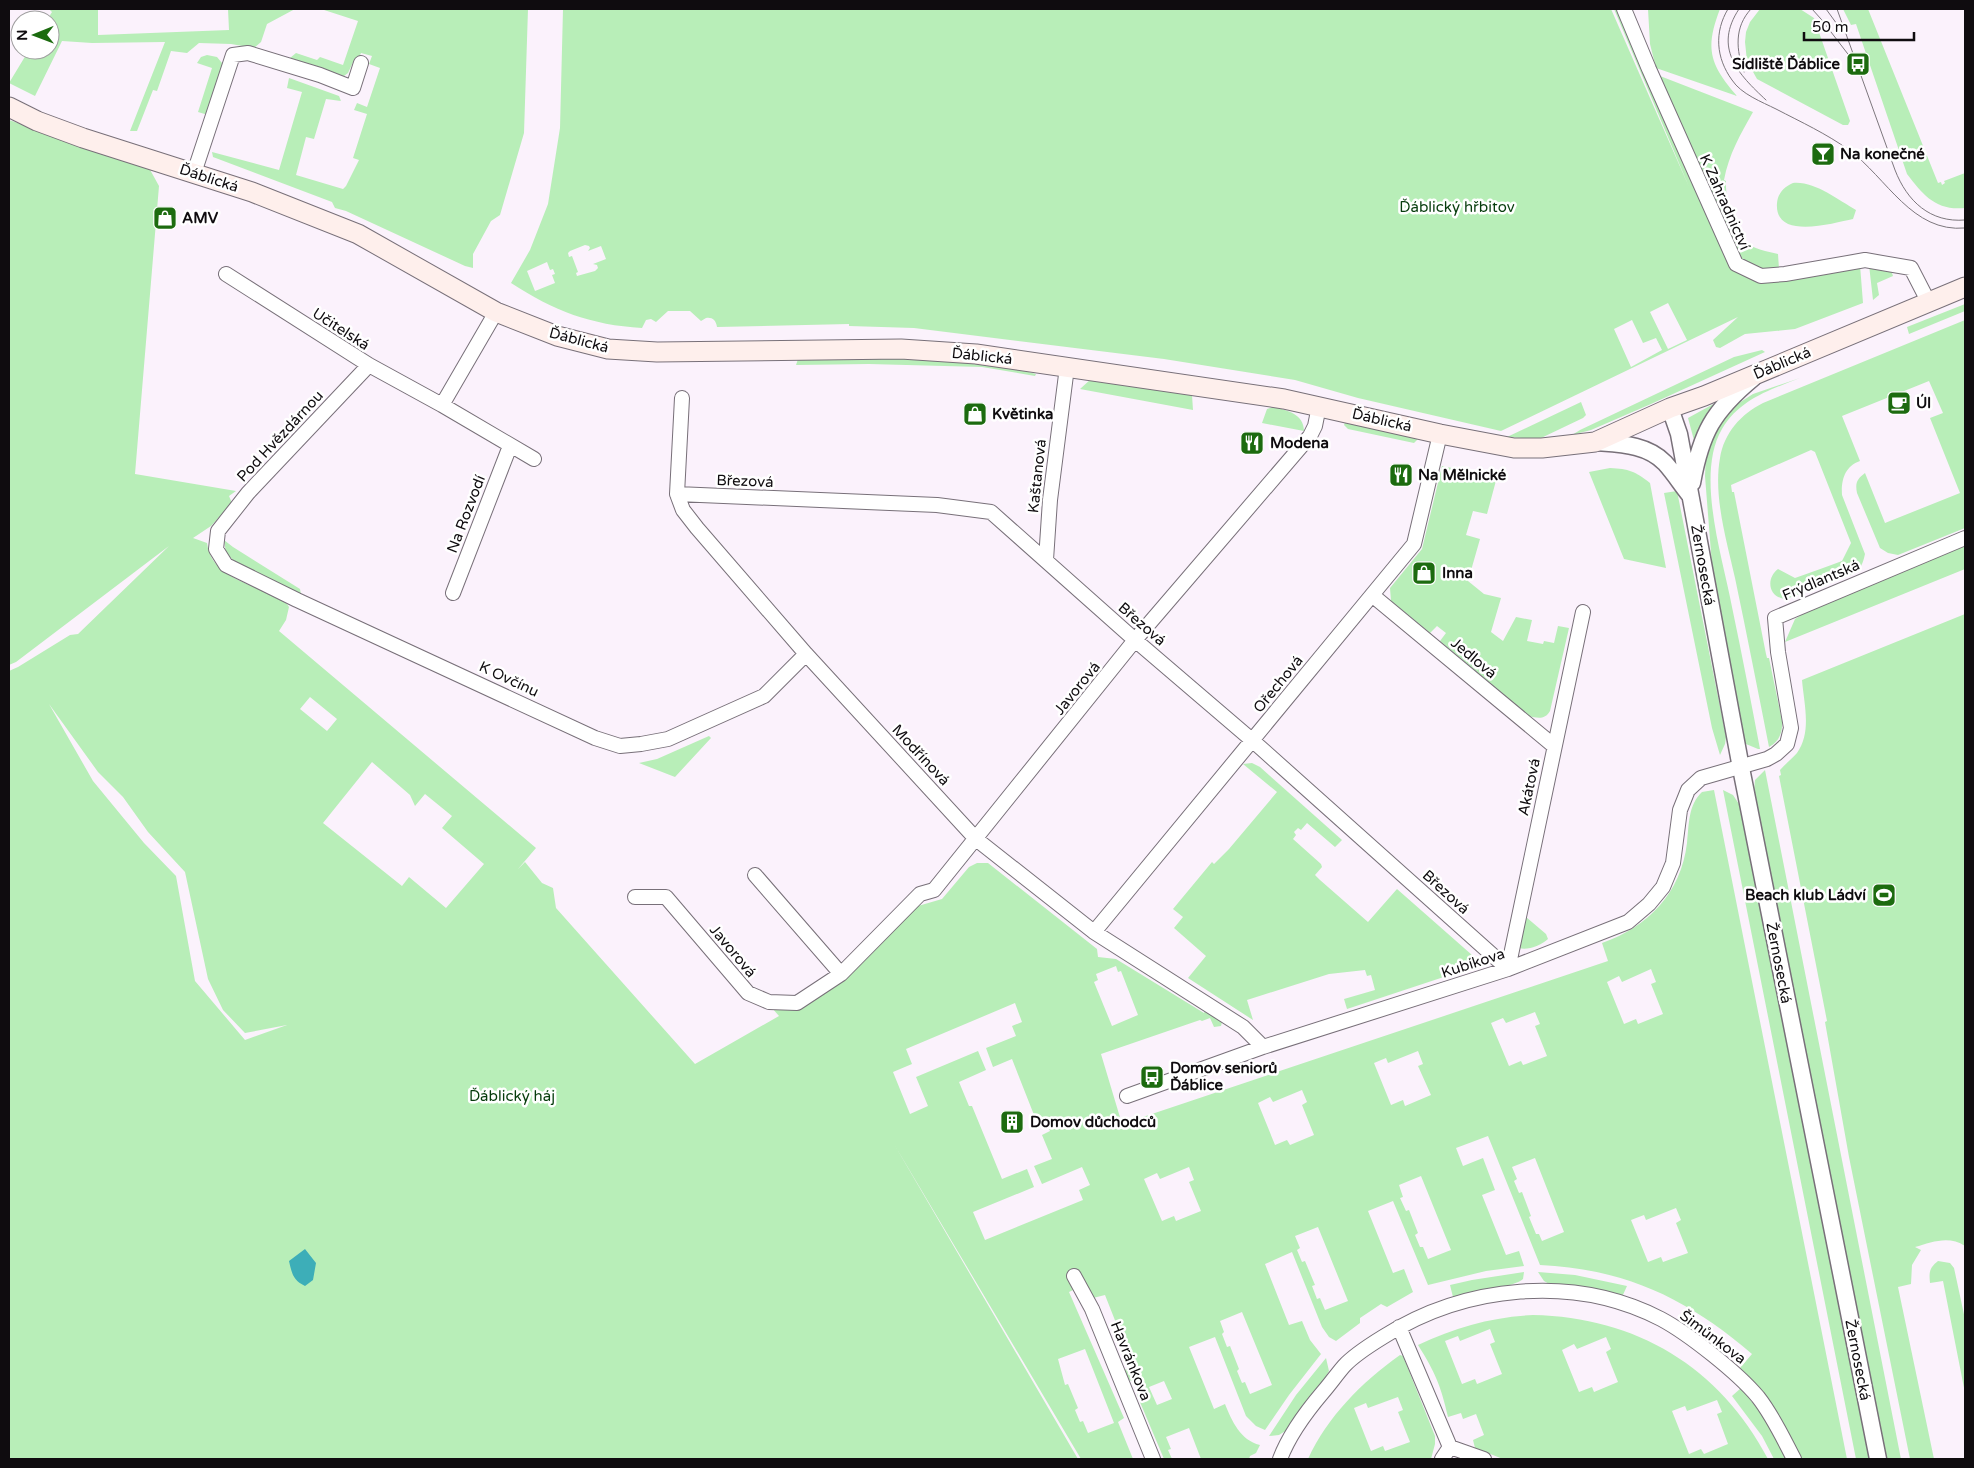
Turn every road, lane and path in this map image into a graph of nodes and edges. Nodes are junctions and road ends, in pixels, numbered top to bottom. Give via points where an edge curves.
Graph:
1 (1624, 9) edge
2 (361, 63) dead end
3 (9, 107) edge
4 (194, 173) junction
5 (226, 274) dead end
6 (1965, 287) edge
7 (1928, 301) junction
8 (496, 312) junction
9 (368, 365) junction
10 (1067, 367) junction
11 (1762, 371) junction
12 (682, 398) dead end
13 (442, 405) junction
14 (1319, 406) junction
15 (1670, 408) junction
16 (1440, 434) junction
17 (1595, 442) junction
18 (510, 446) junction
19 (534, 459) dead end
20 (677, 494) junction
21 (1690, 496) junction
22 (218, 531) joint
23 (1965, 538) edge
24 (1046, 560) junction
25 (453, 593) dead end
26 (1372, 595) junction
27 (1583, 612) dead end
28 (1135, 640) junction
29 (806, 654) junction
30 (1253, 741) junction
31 (1554, 746) junction
32 (1740, 768) junction
33 (976, 839) junction
34 (755, 875) dead end
35 (635, 897) dead end
36 (1094, 932) junction
37 (1508, 969) junction
38 (841, 974) junction
39 (1263, 1048) junction
40 (1127, 1096) dead end
41 (1074, 1276) dead end
42 (1399, 1326) junction
43 (1446, 1453) edge
44 (1154, 1459) edge
45 (1280, 1459) edge
46 (1484, 1459) edge
47 (1794, 1459) edge
48 (1878, 1459) edge

1 - 7 street, K Zahradnictví via 1736,264 1761,276 1864,260 1911,268
2 - 4 street via 353,88 248,53 233,55
3 - 4 main road, Ďáblická via 90,140
4 - 8 main road, Ďáblická via 358,234
5 - 9 street, Učitelská
6 - 7 main road, Ďáblická
7 - 11 main road, Ďáblická
8 - 10 main road, Ďáblická via 557,336 608,349 656,352 901,349 976,354
8 - 13 street
9 - 13 street, Učitelská
9 - 22 street, Pod Hvězdárnou via 248,494
10 - 14 main road, Ďáblická
10 - 24 street, Kaštanová via 1050,500
11 - 15 main road, Ďáblická
11 - 21 street via 1736,392 1707,430 1698,452
12 - 20 street
13 - 18 street, Učitelská
14 - 16 main road, Ďáblická
14 - 28 street, Javorová via 1310,436
15 - 17 main road, Ďáblická
15 - 21 street, Žernosecká via 1679,434
16 - 17 main road, Ďáblická via 1514,448
16 - 26 street, Ořechová via 1414,544
17 - 21 street via 1629,445 1650,453 1664,462
18 - 19 street, Učitelská
18 - 25 street, Na Rozvodí
20 - 24 street, Březová via 937,505 991,512
20 - 29 street, Modřínová via 697,528
21 - 32 street, Žernosecká
22 - 29 street, K Ovčínu via 216,550 226,565 586,734 620,746 668,739 764,696
23 - 32 street, Frýdlantská via 1774,618 1791,728 1787,744 1776,754
24 - 28 street, Březová
26 - 30 street, Ořechová
26 - 31 street, Jedlová
27 - 31 street, Akátová
28 - 30 street, Březová
28 - 33 street, Javorová
29 - 33 street, Modřínová
30 - 36 street, Ořechová
30 - 37 street, Březová
31 - 37 street, Akátová
32 - 37 street, Kubíkova via 1701,778 1688,790 1680,810 1673,863 1663,887 1649,904 1628,922
32 - 48 street, Žernosecká
33 - 36 street, Modřínová
33 - 38 street, Javorová via 934,890 920,894
34 - 38 street
35 - 38 street, Javorová via 666,897 748,993 769,1002 797,1003
36 - 39 street, Modřínová via 1243,1027
37 - 39 street, Kubíkova
39 - 40 street, Kubíkova
41 - 44 street, Havránkova via 1092,1310
42 - 43 street
42 - 45 street, Šimůnkova via 1345,1366 1312,1406
42 - 47 street, Šimůnkova via 1452,1304 1490,1294 1534,1291 1580,1293 1639,1310 1690,1338 1740,1379 1763,1405
43 - 46 street

